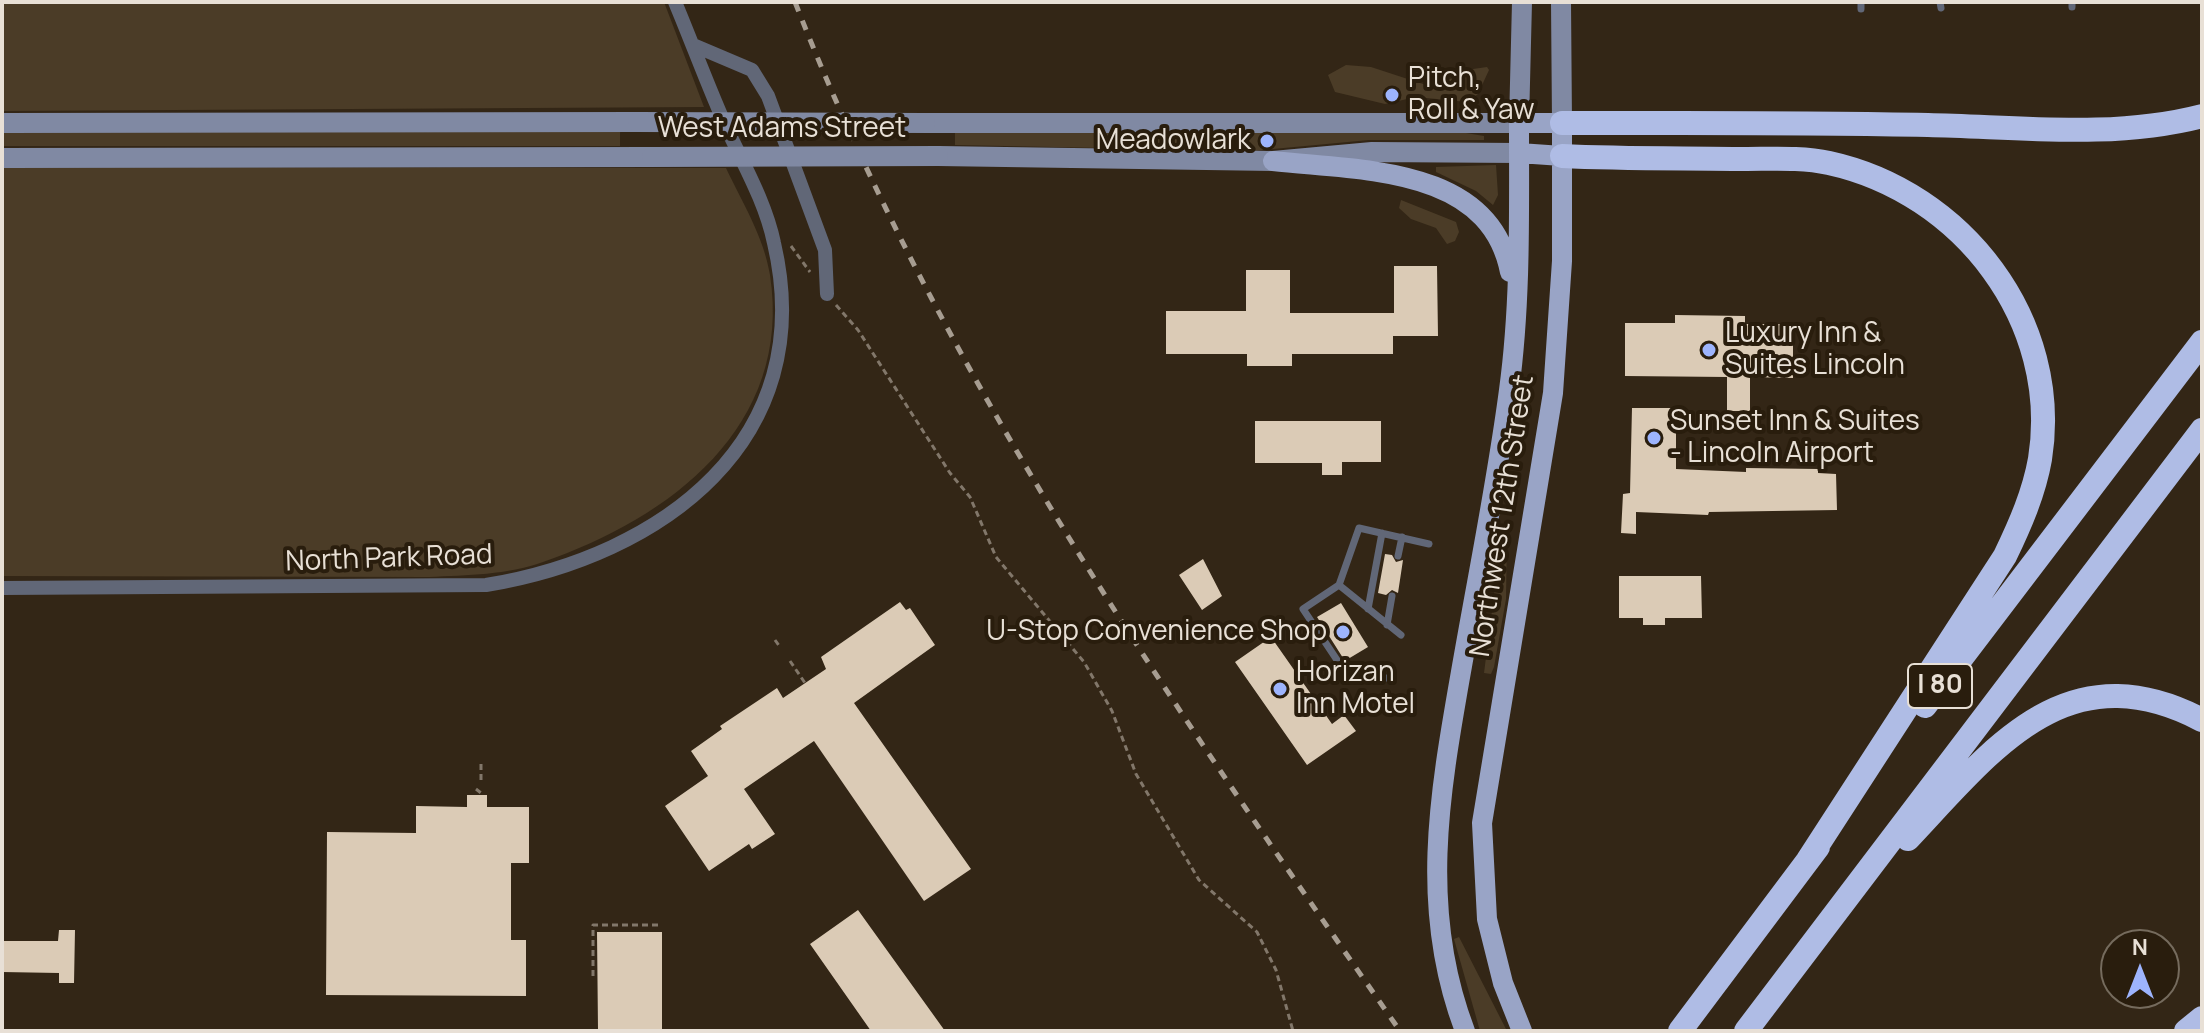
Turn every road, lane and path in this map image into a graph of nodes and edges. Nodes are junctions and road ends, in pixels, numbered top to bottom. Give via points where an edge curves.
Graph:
1 (675, 2) edge
2 (1522, 2) edge
3 (1561, 2) edge
4 (693, 45) junction
5 (2202, 116) edge
6 (2, 123) edge
7 (1519, 123) junction
8 (1562, 123) junction
9 (1519, 153) junction
10 (1562, 156) junction
11 (2, 158) edge
12 (1273, 161) junction
13 (790, 244) dead end
14 (827, 294) junction
15 (1517, 303) junction
16 (2202, 342) edge
17 (2202, 430) edge
18 (1382, 533) junction
19 (1402, 537) junction
20 (1429, 544) dead end
21 (1398, 556) dead end
22 (1339, 585) junction
23 (2, 588) edge
24 (1392, 596) dead end
25 (1368, 609) junction
26 (1387, 625) junction
27 (1401, 635) dead end
28 (775, 640) dead end
29 (780, 647) dead end
30 (790, 661) dead end
31 (1386, 678) dead end
32 (805, 683) dead end
33 (2202, 720) edge
34 (481, 764) dead end
35 (481, 782) dead end
36 (476, 789) dead end
37 (481, 793) dead end
38 (1808, 860) junction
39 (627, 925) junction
40 (662, 925) dead end
41 (627, 932) dead end
42 (1819, 935) junction
43 (593, 976) dead end
44 (2202, 1018) edge
45 (1293, 1031) edge
46 (1465, 1031) edge
47 (1522, 1031) edge
48 (1680, 1031) edge
49 (1746, 1031) edge
50 (2186, 1031) edge

1 - 4 street, North Park Road
2 - 7 main road, Northwest 12th Street
3 - 8 main road, Northwest 12th Street
4 - 14 street via 752,70 768,96 825,250
4 - 23 street, North Park Road via 773,238 783,318 778,360 761,412 730,461 690,500 592,557 486,585
5 - 8 highway via 2142,128 2095,130
6 - 7 main road, West Adams Street, bridge
7 - 8 main road, West Adams Street
7 - 9 main road, Northwest 12th Street
8 - 10 main road, Northwest 12th Street
9 - 10 main road, West Adams Street
9 - 12 main road, West Adams Street via 1372,152
9 - 15 main road, Northwest 12th Street
10 - 38 highway via 1798,160 1858,171 1916,198 1971,241 2011,297 2031,346 2042,430 2040,459 2021,524
10 - 47 main road, Northwest 12th Street via 1553,393 1482,823 1487,919
11 - 12 main road, West Adams Street, bridge via 938,156
12 - 15 main road via 1390,175 1457,196 1494,227 1506,248
13 - 14 path
14 - 45 path via 858,330 970,497 996,557 1084,662 1112,711 1136,774 1199,880 1257,932 1276,970
15 - 46 main road, Northwest 12th Street via 1509,392 1436,832 1438,913
16 - 38 highway, I 80
17 - 42 highway, I 80
18 - 19 lane
18 - 22 lane via 1359,528
18 - 25 lane
19 - 20 lane
19 - 21 lane
22 - 25 lane
22 - 31 lane via 1303,609 1339,663
24 - 26 lane
25 - 26 lane
26 - 27 lane
28 - 29 path
30 - 32 path
33 - 42 highway via 2164,704 2120,698 2072,702 2033,718 1980,763
34 - 35 path
36 - 37 path
38 - 48 highway, I 80
39 - 40 path
39 - 41 path
39 - 43 path via 593,925
42 - 49 highway, I 80
44 - 50 highway

